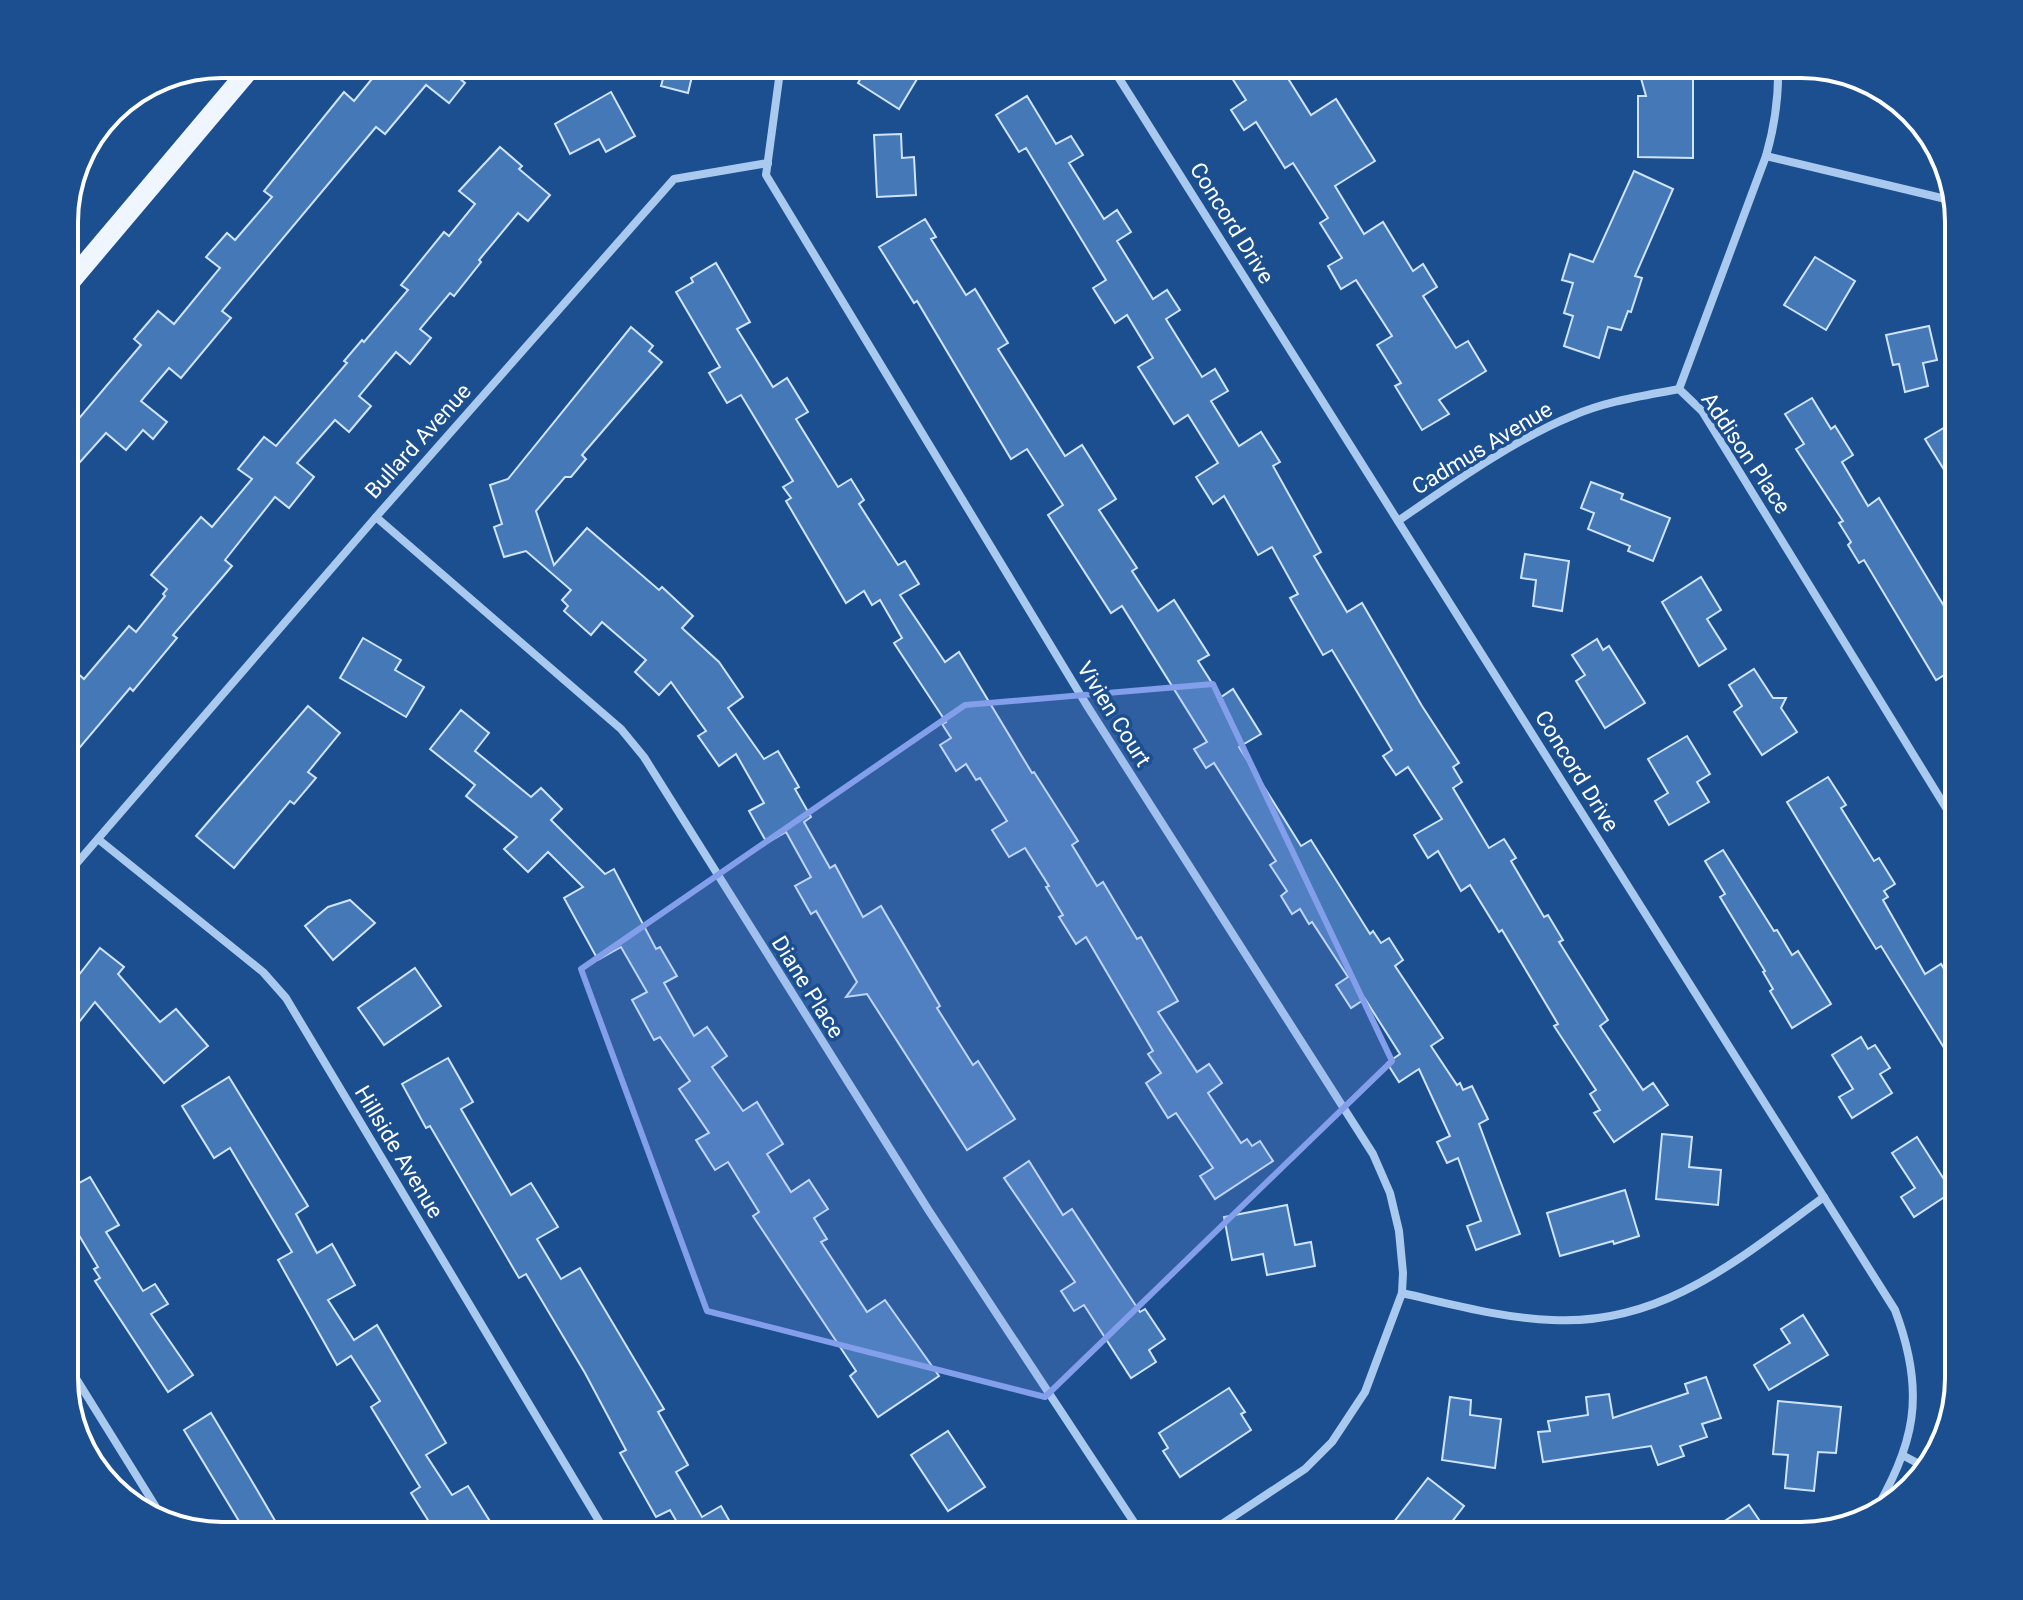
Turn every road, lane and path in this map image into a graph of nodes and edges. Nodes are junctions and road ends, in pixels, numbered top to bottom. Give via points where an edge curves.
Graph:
1 (242, 78) edge
2 (779, 78) edge
3 (1119, 78) edge
4 (1779, 78) edge
5 (1766, 156) junction
6 (768, 163) junction
7 (1943, 198) edge
8 (78, 272) edge
9 (1679, 389) junction
10 (376, 517) junction
11 (1398, 521) junction
12 (1945, 806) edge
13 (98, 839) junction
14 (78, 862) edge
15 (1824, 1197) junction
16 (1402, 1293) junction
17 (78, 1382) edge
18 (1904, 1456) junction
19 (1917, 1463) edge
20 (1884, 1496) edge
21 (155, 1505) edge
22 (600, 1522) edge
23 (1134, 1522) edge
24 (1225, 1522) edge

1 - 8 main road
2 - 6 street
3 - 11 street, Concord Drive
4 - 5 street, Addison Place
5 - 7 street
5 - 9 street, Addison Place
6 - 10 street, Bullard Avenue via 674,179
6 - 16 street, Vivien Court via 766,175 1078,691 1373,1154 1399,1231
9 - 11 street, Cadmus Avenue via 1614,401 1571,416
9 - 12 street, Addison Place via 1717,434
10 - 13 street, Bullard Avenue
10 - 23 street, Diane Place via 621,729 644,757 929,1211
11 - 15 street, Concord Drive
13 - 14 street, Bullard Avenue
13 - 22 street, Hillside Avenue via 263,972 286,998
15 - 16 street via 1719,1274 1640,1310 1554,1321
15 - 18 street, Concord Drive via 1895,1310 1907,1344 1914,1380
16 - 24 street via 1365,1392 1332,1442 1305,1469
17 - 21 street
18 - 19 street
18 - 20 street, Concord Drive

